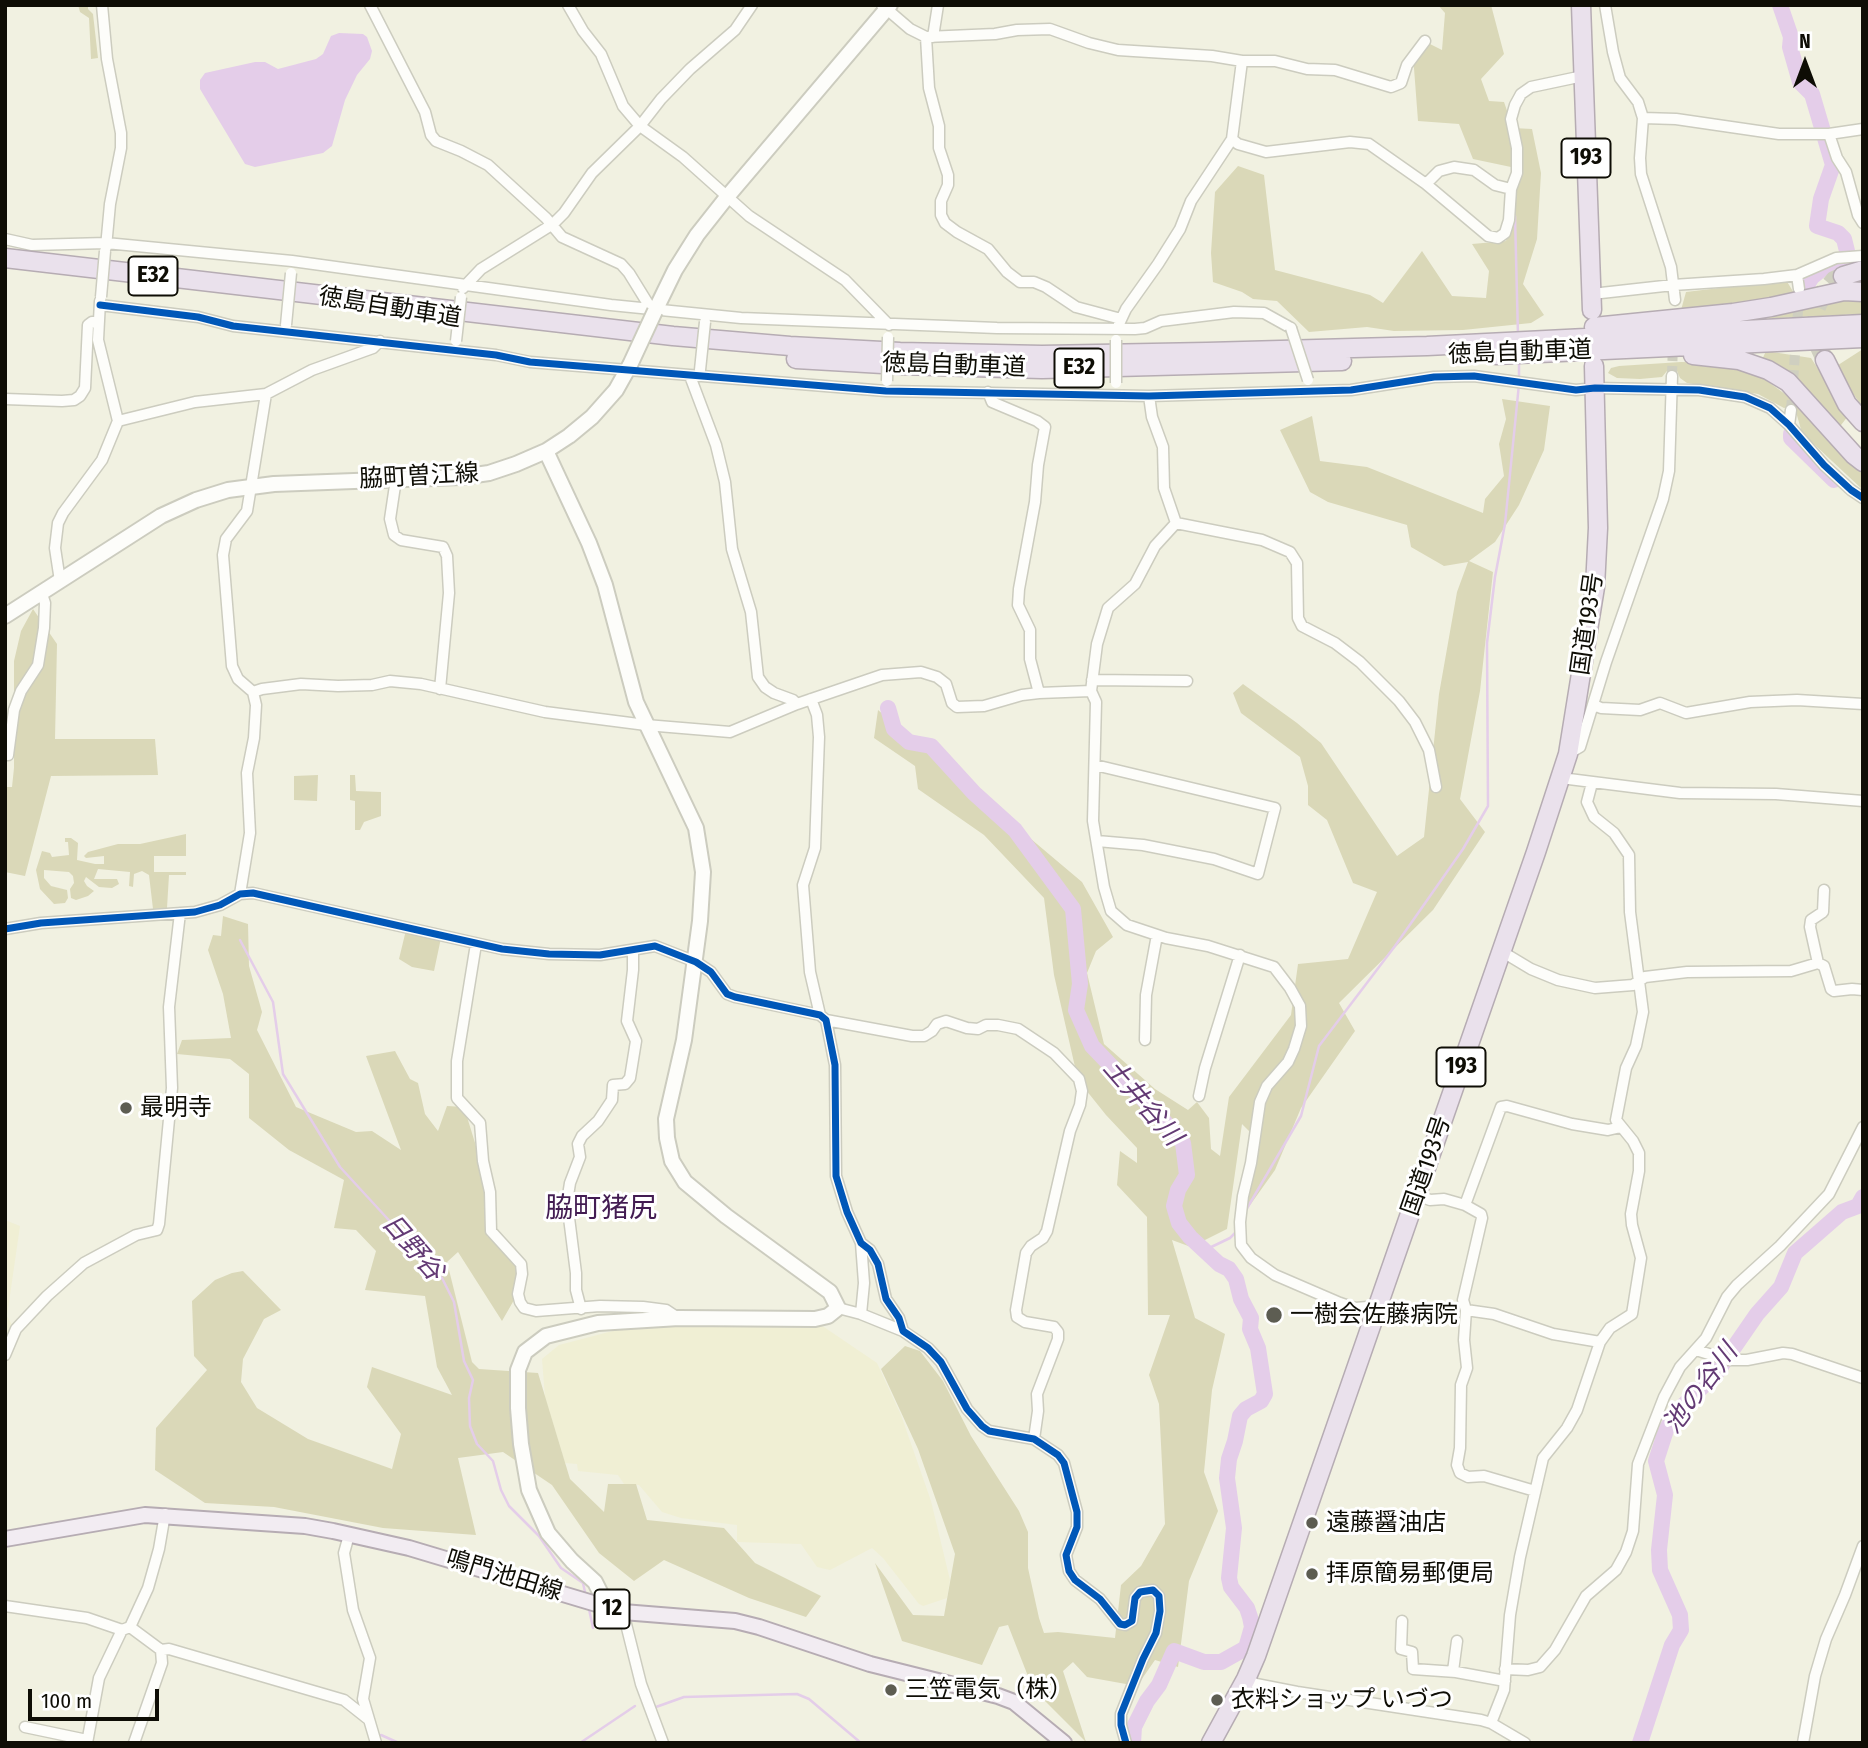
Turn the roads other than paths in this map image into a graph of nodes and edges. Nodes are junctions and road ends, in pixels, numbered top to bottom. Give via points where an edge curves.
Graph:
1 (102, 5) edge
2 (370, 5) edge
3 (568, 5) edge
4 (752, 5) edge
5 (938, 5) edge
6 (1581, 5) edge
7 (1605, 5) edge
8 (887, 6) edge
9 (929, 37) junction
10 (1425, 41) dead end
11 (1242, 61) junction
12 (1583, 76) junction
13 (1643, 118) junction
14 (640, 125) junction
15 (1863, 129) edge
16 (1826, 134) junction
17 (1232, 139) junction
18 (1426, 184) junction
19 (1511, 189) junction
20 (726, 197) junction
21 (1863, 223) edge
22 (553, 224) junction
23 (5, 239) edge
24 (106, 247) junction
25 (1863, 256) edge
26 (5, 258) edge
27 (292, 261) junction
28 (1863, 270) edge
29 (1797, 275) junction
30 (1843, 276) tunnel mouth
31 (1673, 285) junction
32 (464, 286) junction
33 (1799, 289) tunnel mouth
34 (1863, 292) edge
35 (300, 294) junction
36 (1675, 300) dead end
37 (100, 301) junction
38 (1592, 302) joint
39 (654, 309) junction
40 (705, 318) junction
41 (97, 322) junction
42 (889, 324) junction
43 (1863, 324) edge
44 (286, 328) junction
45 (1118, 329) junction
46 (1863, 338) edge
47 (380, 341) junction
48 (1427, 346) junction
49 (455, 352) junction
50 (1529, 353) junction
51 (1825, 360) tunnel mouth
52 (1594, 366) dead end
53 (629, 368) junction
54 (697, 374) junction
55 (1672, 376) tunnel mouth
56 (887, 386) junction
57 (1309, 386) junction
58 (1595, 388) junction
59 (1671, 389) junction
60 (988, 392) junction
61 (266, 394) junction
62 (1116, 396) junction
63 (1149, 396) junction
64 (5, 398) edge
65 (1791, 410) tunnel mouth
66 (118, 421) junction
67 (1863, 422) edge
68 (1789, 425) junction
69 (546, 451) junction
70 (1863, 461) edge
71 (396, 479) junction
72 (250, 486) junction
73 (1863, 498) edge
74 (1176, 523) junction
75 (60, 581) junction
76 (42, 594) junction
77 (5, 616) edge
78 (1187, 681) dead end
79 (1091, 685) junction
80 (440, 688) junction
81 (253, 692) junction
82 (1039, 693) junction
83 (811, 699) junction
84 (797, 704) junction
85 (1863, 704) edge
86 (1594, 705) junction
87 (646, 725) junction
88 (1568, 754) junction
89 (5, 755) edge
90 (1095, 765) junction
91 (1561, 778) junction
92 (1592, 783) junction
93 (1436, 786) dead end
94 (1863, 801) edge
95 (1097, 841) junction
96 (1824, 890) dead end
97 (240, 894) junction
98 (180, 913) junction
99 (5, 929) edge
100 (1157, 935) junction
101 (476, 944) junction
102 (633, 950) junction
103 (1501, 951) junction
104 (1240, 955) junction
105 (696, 962) junction
106 (1818, 963) junction
107 (1638, 982) junction
108 (1863, 990) edge
109 (823, 1018) junction
110 (1145, 1040) dead end
111 (1199, 1096) dead end
112 (1621, 1127) junction
113 (1863, 1127) edge
114 (1417, 1195) junction
115 (1465, 1205) junction
116 (861, 1243) junction
117 (838, 1308) junction
118 (581, 1309) junction
119 (1375, 1310) junction
120 (1466, 1310) junction
121 (861, 1314) junction
122 (679, 1318) junction
123 (903, 1331) junction
124 (1600, 1342) junction
125 (1696, 1350) junction
126 (5, 1355) edge
127 (1863, 1378) edge
128 (1034, 1439) junction
129 (1535, 1491) junction
130 (165, 1514) junction
131 (349, 1535) junction
132 (5, 1539) edge
133 (1863, 1546) edge
134 (5, 1606) edge
135 (603, 1606) junction
136 (623, 1612) junction
137 (1402, 1621) dead end
138 (126, 1629) junction
139 (1457, 1642) dead end
140 (161, 1650) junction
141 (1505, 1668) junction
142 (1453, 1671) junction
143 (1246, 1679) junction
144 (1505, 1681) junction
145 (368, 1719) junction
146 (1491, 1723) junction
147 (25, 1727) dead end
148 (87, 1741) edge
149 (134, 1743) edge
150 (376, 1743) edge
151 (663, 1743) edge
152 (1064, 1743) edge
153 (1126, 1743) edge
154 (1212, 1743) edge
155 (1525, 1743) edge
156 (1802, 1743) edge

1 - 24 street via 121,133
2 - 22 street via 436,141 488,165
3 - 14 street via 601,54 623,106
4 - 14 street via 735,30 690,69
5 - 9 street
6 - 12 highway, 193
7 - 13 street via 1620,78 1638,102
8 - 9 street via 910,29
8 - 20 street, 脇町曽江線
9 - 11 street via 1050,29 1118,50
9 - 45 street via 929,88 948,175 941,201 946,223 988,249 1020,282 1046,287
10 - 11 street via 1407,65 1401,83 1391,87 1335,70
11 - 17 street
12 - 19 street via 1531,87 1521,94 1511,119 1517,173
12 - 38 highway, 193
13 - 16 street via 1779,134
13 - 31 street via 1641,174
14 - 20 street
14 - 22 street via 592,173
15 - 16 street
16 - 21 street via 1846,172
17 - 18 street via 1266,152 1350,142 1368,145
17 - 45 street
18 - 19 street via 1439,171 1454,167 1474,170 1495,185
18 - 19 street via 1488,236 1498,238 1509,220
20 - 39 street, 脇町曽江線
20 - 42 street via 845,280
22 - 32 street via 481,269
22 - 39 street via 562,237 621,264
23 - 24 street via 32,245
24 - 27 street
24 - 37 street, bridge
25 - 29 street via 1836,258
26 - 35 highway, 徳島自動車道 / E32
27 - 32 street
27 - 44 street, bridge
28 - 30 highway
29 - 31 street
29 - 33 street
31 - 36 street
31 - 38 street
32 - 39 street
32 - 49 street, bridge
34 - 48 highway via 1844,291 1733,313
35 - 48 highway, 徳島自動車道 / E32 via 673,336 900,352 1042,355
35 - 50 highway, 徳島自動車道 / E32 via 671,348 900,365 1056,369
37 - 41 street
37 - 44 street via 233,326
39 - 40 street
39 - 53 street, 脇町曽江線, bridge
40 - 42 street
40 - 54 street, bridge
41 - 64 street via 88,325 85,387 80,396 62,401
41 - 66 street
42 - 45 street
42 - 56 street, bridge
43 - 48 highway, 徳島自動車道 / E32
44 - 47 street
45 - 57 street, bridge via 1234,312 1264,313 1291,328
45 - 62 street, bridge
46 - 50 highway, 徳島自動車道 / E32
47 - 49 street
47 - 61 street
49 - 53 street
50 - 70 highway via 1701,355 1739,360 1788,382
51 - 67 highway via 1847,404
52 - 58 highway, 国道193号 / 193
53 - 54 street
53 - 69 street, 脇町曽江線 via 592,417
54 - 56 street
54 - 84 street via 722,469 732,549 751,612 758,677 774,694
55 - 59 street
56 - 60 street
57 - 58 street via 1351,390 1434,377 1474,376 1576,390
57 - 63 street
58 - 59 street
58 - 88 highway, 国道193号 / 193 via 1595,587
59 - 68 street via 1745,397 1770,408
59 - 86 street via 1669,471 1663,499
60 - 62 street
60 - 82 street via 992,402 1045,427 1018,605 1030,629 1030,659
61 - 66 street via 195,402
61 - 72 street
62 - 63 street
63 - 74 street via 1163,447 1164,488
65 - 68 street
66 - 75 street via 102,460 58,523 55,548
68 - 73 street via 1824,465
69 - 71 street, 脇町曽江線 via 489,473
69 - 87 street via 605,585
71 - 72 street, 脇町曽江線
71 - 80 street via 390,519 394,535 443,547 447,556 449,593
72 - 75 street, 脇町曽江線 via 196,500 161,516
72 - 81 street via 247,511 226,538 223,555 232,666 237,679
74 - 79 street via 1155,546 1135,584 1108,608
74 - 93 street via 1262,540 1290,552 1297,563 1302,626 1360,662 1399,701 1429,750
75 - 76 street, 脇町曽江線
76 - 77 street, 脇町曽江線
76 - 89 street via 44,628 38,665 21,691
78 - 79 street
79 - 82 street
79 - 90 street via 1096,702
80 - 81 street via 390,681 338,687 301,684
80 - 87 street via 545,712
81 - 97 street via 257,705 247,792 250,833
82 - 83 street via 984,706 957,707 951,703 946,684 921,672 882,675
83 - 84 street
83 - 109 street via 819,737 815,848 803,885 810,972
84 - 87 street via 730,732
85 - 86 street via 1750,702 1686,713 1660,703 1640,710
86 - 88 street via 1580,747
87 - 105 street via 696,828 702,872
88 - 91 highway, 国道193号 / 193
90 - 95 street
90 - 95 street via 1275,808 1258,874 1214,859
91 - 92 street
91 - 103 highway, 国道193号 / 193
92 - 94 street via 1680,793
92 - 107 street via 1587,802 1594,817 1614,833 1629,855
95 - 100 street via 1111,911 1127,925
96 - 106 street via 1823,912 1811,920 1810,927
97 - 98 street via 206,909
97 - 101 street via 253,893
98 - 99 street
98 - 126 street via 169,1007 172,1087 157,1230 136,1235 84,1263 16,1329
100 - 104 street
100 - 110 street via 1144,1009
101 - 102 street via 569,955
101 - 118 street via 456,1087 460,1103 482,1129 491,1231 521,1264 518,1294 524,1308
102 - 105 street via 655,946
102 - 118 street via 627,1021 636,1041 630,1078 625,1084 613,1085 612,1100 582,1136 567,1202
103 - 107 street via 1558,981 1595,988
103 - 114 highway, 国道193号 / 193
104 - 111 street
104 - 119 street via 1274,967 1283,977 1300,1006 1301,1026 1288,1062 1260,1102 1240,1222 1241,1245 1275,1275 1354,1308
105 - 109 street via 712,972 727,994
105 - 117 street via 666,1119 673,1161 685,1182 830,1292
106 - 107 street via 1791,971 1687,972 1644,977
106 - 108 street via 1824,966 1830,989
107 - 112 street via 1643,1012 1616,1111
109 - 116 street via 835,1065 836,1176
109 - 128 street via 912,1036 924,1035 946,1021 967,1028 998,1025 1018,1029 1054,1053 1079,1080 1080,1105 1047,1231 1026,1253 1016,1310 1017,1317 1058,1332 1037,1394
112 - 115 street via 1608,1130 1572,1124 1501,1107
112 - 124 street via 1639,1153 1631,1214 1641,1258 1632,1314 1610,1328
113 - 125 street via 1829,1194 1737,1285
114 - 115 street
114 - 119 highway, 国道193号 / 193
115 - 120 street via 1482,1218 1463,1300
116 - 121 street
116 - 123 street via 878,1264 886,1299
117 - 121 street
117 - 122 street via 815,1319
118 - 122 street via 643,1307 666,1310
119 - 143 highway, 国道193号 / 193
120 - 124 street
120 - 129 street via 1467,1368 1461,1385 1457,1465 1468,1477 1485,1476
121 - 123 street
122 - 135 street via 598,1323 546,1336 524,1352 519,1370 521,1444 529,1490 548,1533 595,1582
123 - 128 street via 942,1362 967,1409 982,1426
124 - 129 street via 1577,1410 1543,1458
125 - 127 street via 1747,1360 1792,1354
125 - 141 street via 1680,1367 1664,1397 1638,1464 1633,1531 1616,1570 1586,1596 1540,1667
128 - 153 street via 1064,1463 1076,1504 1077,1527 1066,1555 1075,1580 1125,1625 1132,1621 1140,1592 1153,1590 1159,1596 1156,1633 1121,1714
129 - 141 street via 1510,1615
130 - 131 main road, 鳴門池田線 / 12 via 305,1526
130 - 132 main road, 鳴門池田線 / 12
130 - 138 street via 148,1588
131 - 135 main road, 鳴門池田線 / 12 via 409,1548
131 - 145 street via 344,1553 353,1610 370,1658 363,1699
133 - 156 street via 1822,1652
134 - 138 street via 87,1618
135 - 136 main road, 鳴門池田線 / 12
136 - 151 street via 641,1684
136 - 152 main road, 鳴門池田線 / 12 via 759,1627 870,1664 998,1696 1014,1702
137 - 142 street via 1401,1649 1412,1652 1413,1668
138 - 140 street
138 - 148 street via 99,1678
139 - 142 street
140 - 145 street via 344,1700
140 - 149 street via 162,1663
141 - 144 street
142 - 144 street
143 - 146 street via 1297,1692
143 - 154 highway, 国道193号 / 193
144 - 146 street
145 - 150 street
146 - 155 street
147 - 148 street

